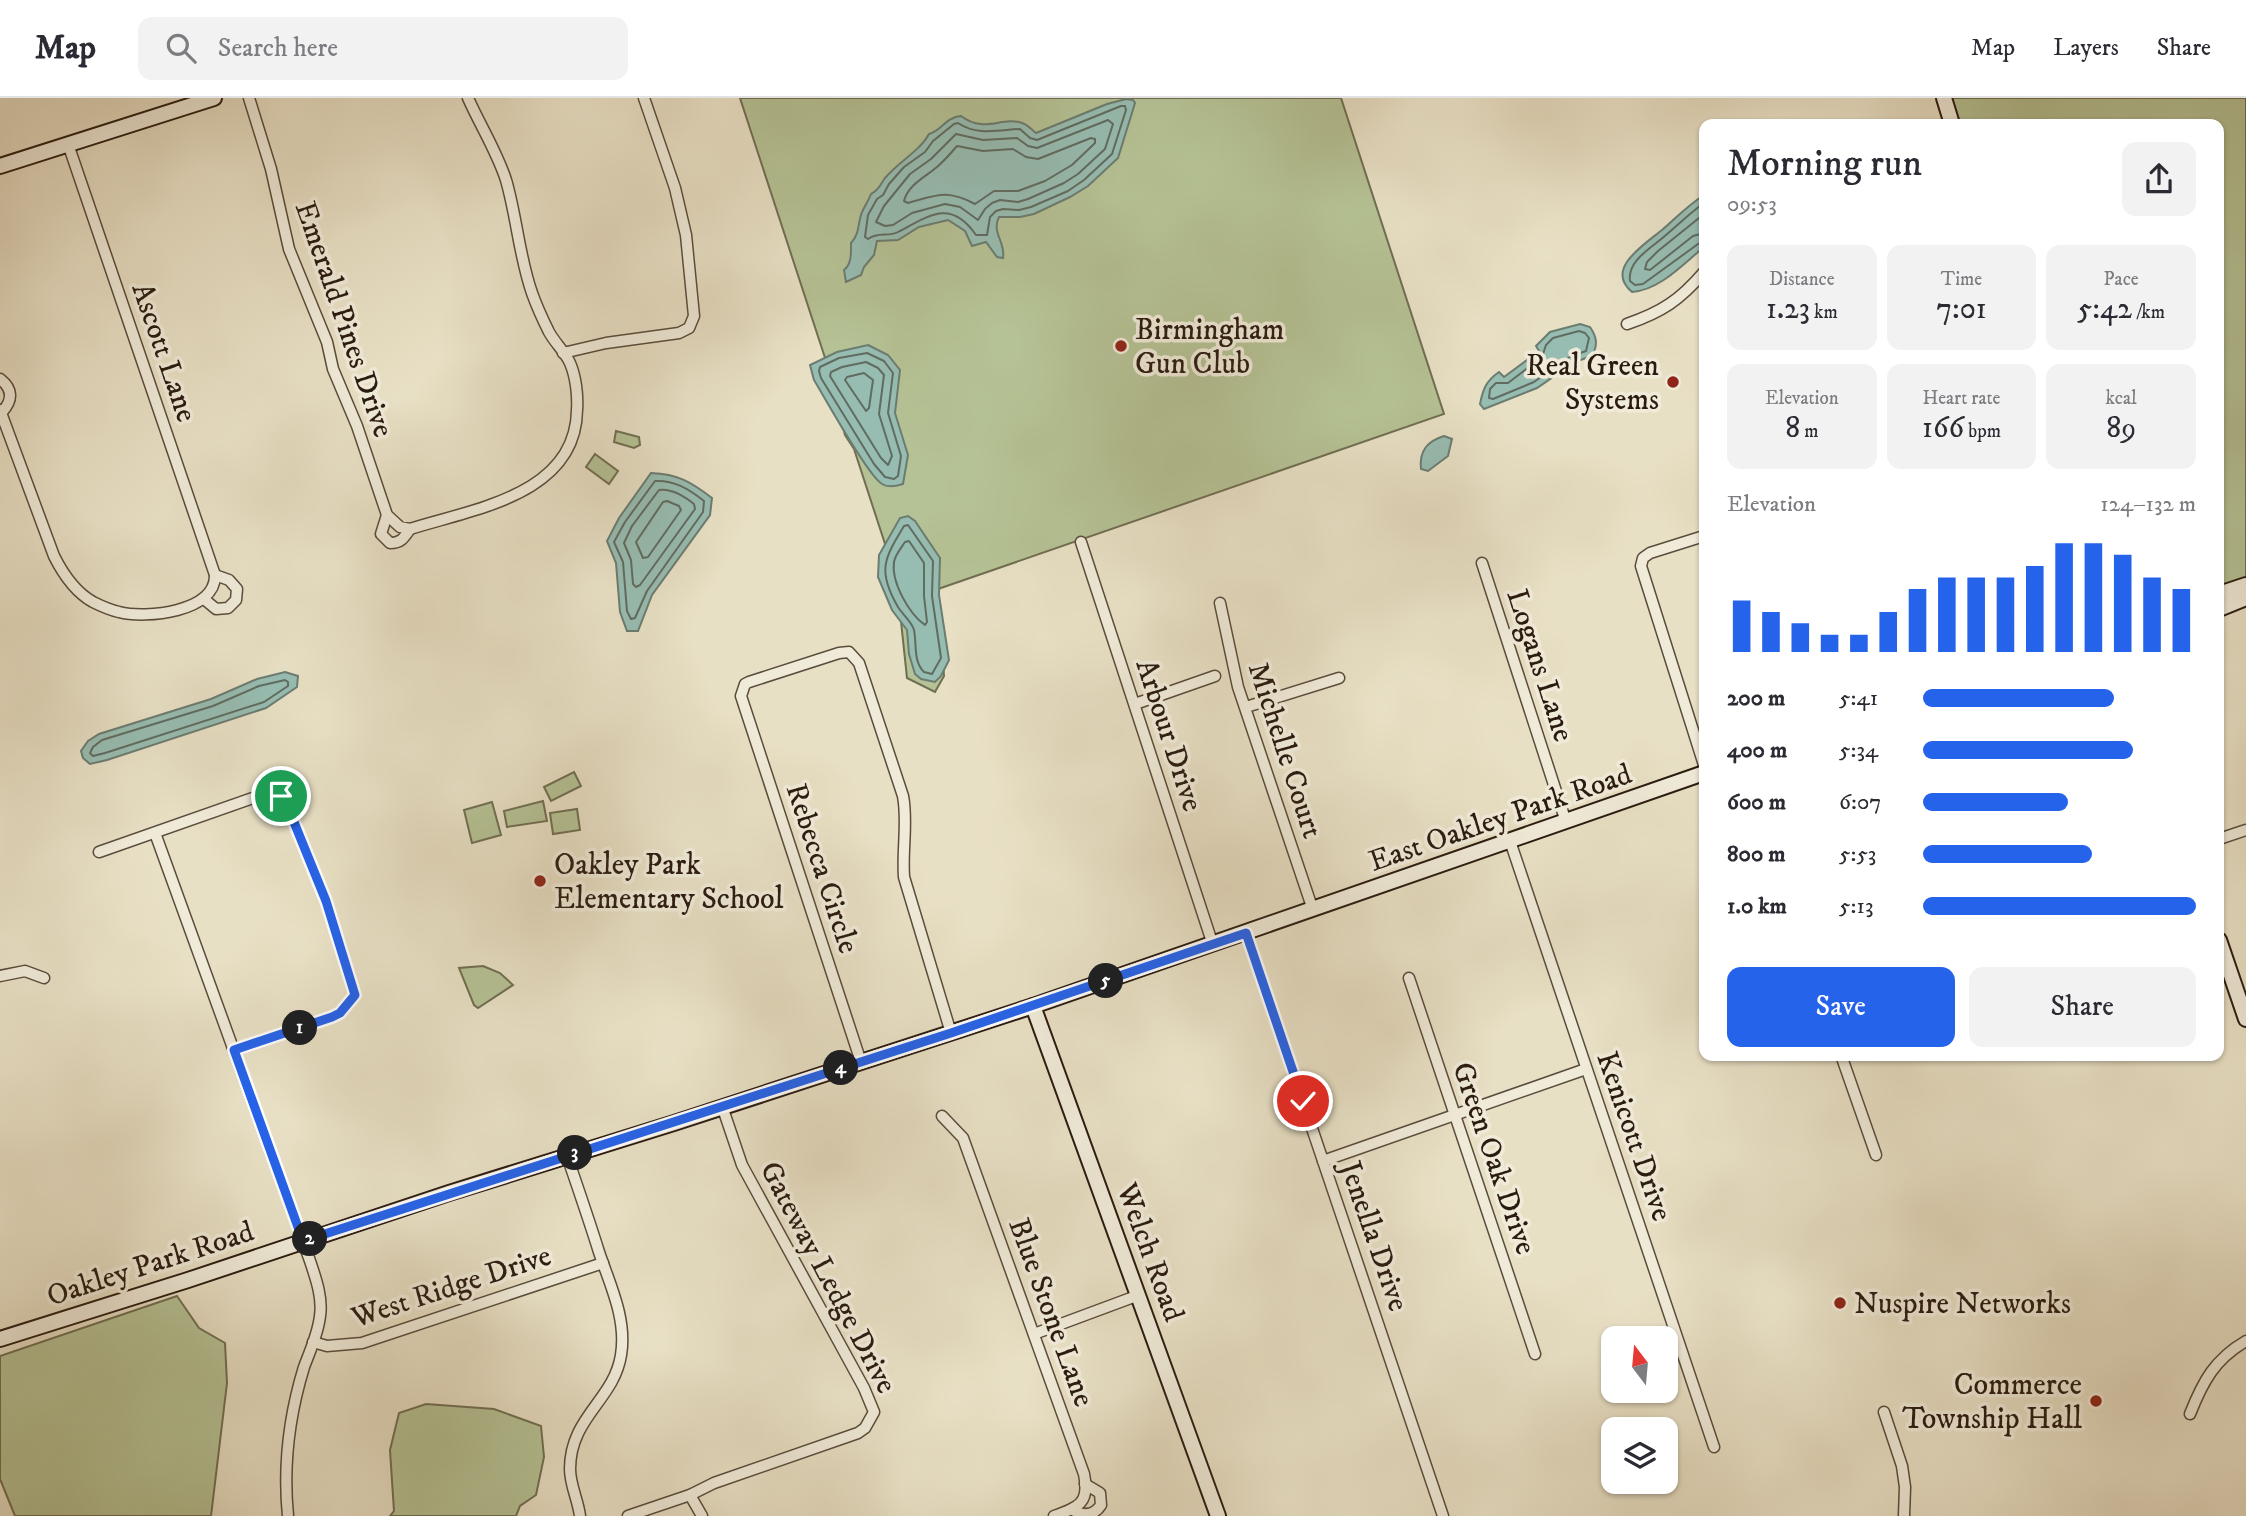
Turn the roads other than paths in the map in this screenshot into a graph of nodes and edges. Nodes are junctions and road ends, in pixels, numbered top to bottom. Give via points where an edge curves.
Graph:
1 (214, 98) edge
2 (249, 98) edge
3 (468, 98) edge
4 (644, 98) edge
5 (1944, 98) edge
6 (1950, 119) edge
7 (68, 144) junction
8 (0, 166) edge
9 (1699, 277) edge
10 (1627, 324) dead end
11 (563, 353) junction
12 (0, 379) edge
13 (1, 411) edge
14 (387, 515) junction
15 (405, 528) junction
16 (1699, 538) edge
17 (1081, 542) dead end
18 (1482, 563) dead end
19 (215, 575) junction
20 (2246, 585) edge
21 (2224, 592) edge
22 (2246, 597) edge
23 (204, 599) junction
24 (1220, 603) dead end
25 (2224, 607) edge
26 (1215, 676) dead end
27 (1339, 678) dead end
28 (1135, 704) junction
29 (1246, 707) junction
30 (1699, 749) edge
31 (1699, 775) edge
32 (1566, 822) junction
33 (2246, 830) edge
34 (155, 833) junction
35 (2224, 837) edge
36 (1510, 841) junction
37 (99, 852) dead end
38 (1313, 910) junction
39 (1246, 933) junction
40 (1213, 945) junction
41 (2224, 955) edge
42 (0, 976) edge
43 (44, 978) dead end
44 (1409, 978) dead end
45 (1033, 1006) junction
46 (2246, 1019) edge
47 (951, 1033) junction
48 (234, 1050) junction
49 (1843, 1061) edge
50 (860, 1062) junction
51 (1586, 1069) junction
52 (722, 1106) junction
53 (1455, 1115) junction
54 (942, 1116) dead end
55 (1876, 1155) dead end
56 (567, 1156) junction
57 (1323, 1161) junction
58 (303, 1241) junction
59 (603, 1263) junction
60 (1139, 1295) junction
61 (1034, 1334) junction
62 (0, 1339) edge
63 (2246, 1341) edge
64 (313, 1342) junction
65 (1535, 1353) dead end
66 (1884, 1412) dead end
67 (2190, 1414) dead end
68 (1714, 1447) dead end
69 (1086, 1484) junction
70 (690, 1495) junction
71 (1073, 1510) junction
72 (288, 1516) edge
73 (580, 1516) edge
74 (628, 1516) edge
75 (702, 1516) edge
76 (1054, 1516) edge
77 (1218, 1516) edge
78 (1443, 1516) edge
79 (1904, 1516) edge

1 - 7 street
2 - 14 street, Emerald Pines Drive via 289,249 327,342
3 - 11 street via 505,177 525,274
4 - 11 street via 686,235 693,322 679,333
5 - 6 street
7 - 8 street
7 - 19 street, Ascott Lane
9 - 10 street via 1673,303
11 - 15 street via 575,386 577,429 559,464 515,496
12 - 13 street, Ascott Lane via 11,395 9,405
13 - 23 street, Ascott Lane via 54,556 67,579 91,601 119,612 150,616
14 - 15 street, Emerald Pines Drive
14 - 15 street, Emerald Pines Drive via 382,525 384,540 403,540
16 - 30 street via 1650,553 1641,566
17 - 28 street, Arbour Drive
18 - 32 street, Logans Lane
19 - 23 street via 212,590
19 - 23 street, Ascott Lane via 237,589 236,600 228,608 216,609
20 - 21 street
22 - 25 street
24 - 29 street, Michelle Court
26 - 28 street
27 - 29 street
28 - 40 street, Arbour Drive
29 - 38 street, Michelle Court
31 - 32 street, East Oakley Park Road
32 - 36 street, East Oakley Park Road
33 - 35 street
34 - 37 street
34 - 48 street
34 - 48 street via 276,793 285,800 326,901 355,995 332,1017
36 - 38 street, East Oakley Park Road
36 - 51 street, Kenicott Drive
38 - 39 street, Oakley Park Road
39 - 40 street, Oakley Park Road
39 - 57 street, Jenella Drive
40 - 45 street, Oakley Park Road
41 - 46 street
42 - 43 street via 25,971
44 - 53 street, Green Oak Drive
45 - 47 street, Oakley Park Road
45 - 60 street, Welch Road
47 - 50 street, Oakley Park Road
47 - 50 street, Rebecca Circle via 904,877 903,796 856,657 839,653 749,682 742,689 742,702
48 - 58 street
49 - 55 street
50 - 52 street, Oakley Park Road
51 - 53 street
51 - 68 street, Kenicott Drive
52 - 56 street, Oakley Park Road
52 - 70 street, Gateway Ledge Drive via 742,1165 874,1412 858,1433
53 - 57 street
53 - 65 street, Green Oak Drive
54 - 61 street, Blue Stone Lane via 963,1138
56 - 58 street, Oakley Park Road
56 - 59 street
57 - 78 street, Jenella Drive
58 - 62 street, Oakley Park Road
58 - 64 street via 320,1298
59 - 64 street, West Ridge Drive via 362,1343 327,1346
59 - 73 street via 620,1317 622,1348 614,1378 584,1419 573,1444 570,1469
60 - 61 street
60 - 77 street, Welch Road
61 - 69 street, Blue Stone Lane
63 - 67 street via 2217,1364 2202,1384
64 - 72 street via 290,1430
66 - 79 street via 1902,1466
69 - 71 street via 1085,1497
69 - 71 street, Blue Stone Lane via 1100,1493 1101,1505 1090,1514
70 - 74 street, Gateway Ledge Drive
70 - 75 street
71 - 76 street

